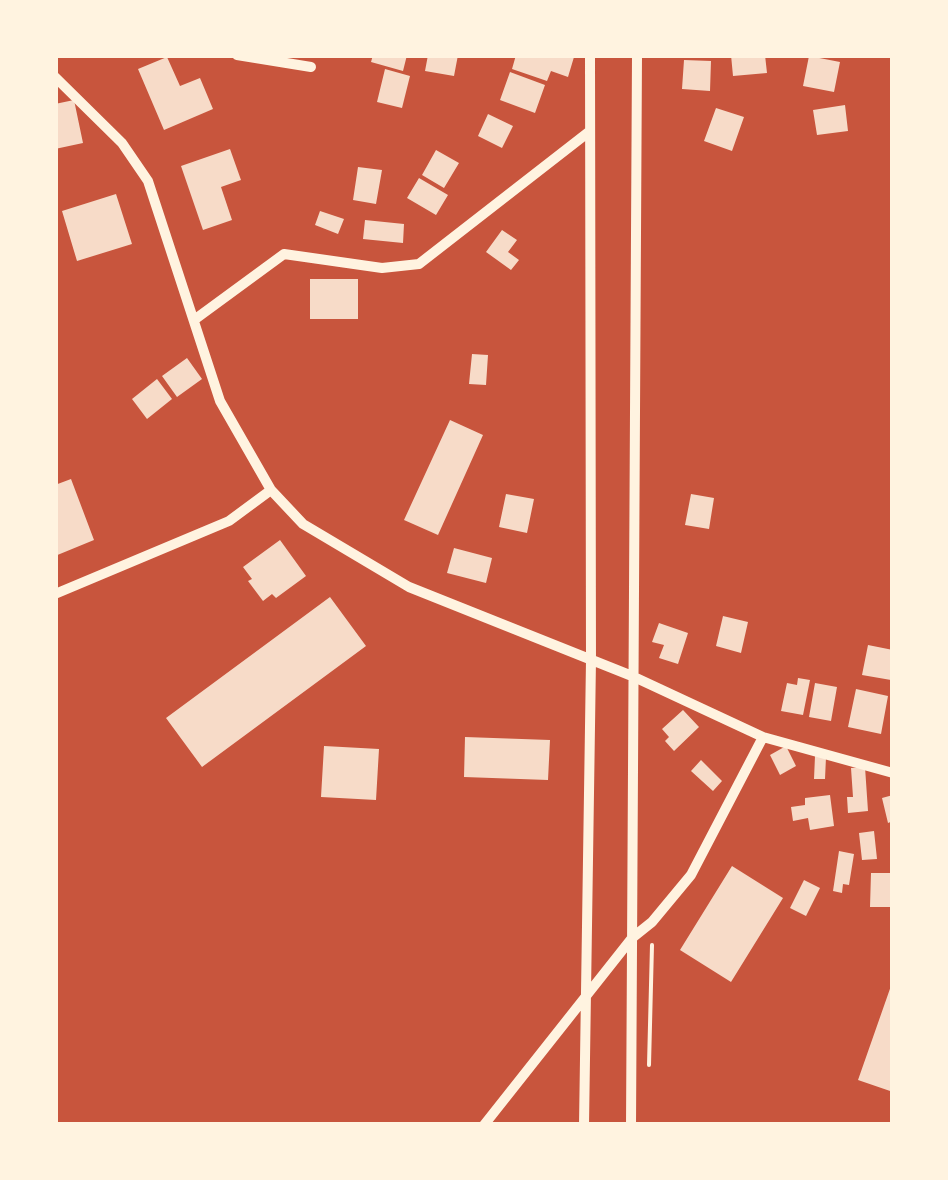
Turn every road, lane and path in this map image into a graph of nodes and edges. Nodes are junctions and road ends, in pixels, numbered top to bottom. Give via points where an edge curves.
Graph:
1 (237, 55) edge
2 (590, 55) edge
3 (638, 55) edge
4 (311, 67) dead end
5 (55, 77) edge
6 (590, 131) junction
7 (194, 320) junction
8 (271, 490) junction
9 (55, 594) edge
10 (591, 660) junction
11 (632, 676) junction
12 (763, 737) junction
13 (893, 773) edge
14 (652, 922) junction
15 (632, 938) junction
16 (586, 996) junction
17 (649, 1070) dead end
18 (484, 1125) edge
19 (584, 1125) edge
20 (630, 1125) edge

1 - 4 street
2 - 6 street
3 - 11 street
5 - 7 street via 122,143 148,181
6 - 7 street via 420,264 382,268 284,254
6 - 10 street
7 - 8 street via 220,401
8 - 9 street via 229,521
8 - 10 street via 303,524 409,587
10 - 11 street
10 - 16 street
11 - 12 street
11 - 15 street
12 - 13 street
12 - 14 street via 691,876
14 - 15 street
14 - 17 path
15 - 16 street
15 - 20 street
16 - 18 street
16 - 19 street

